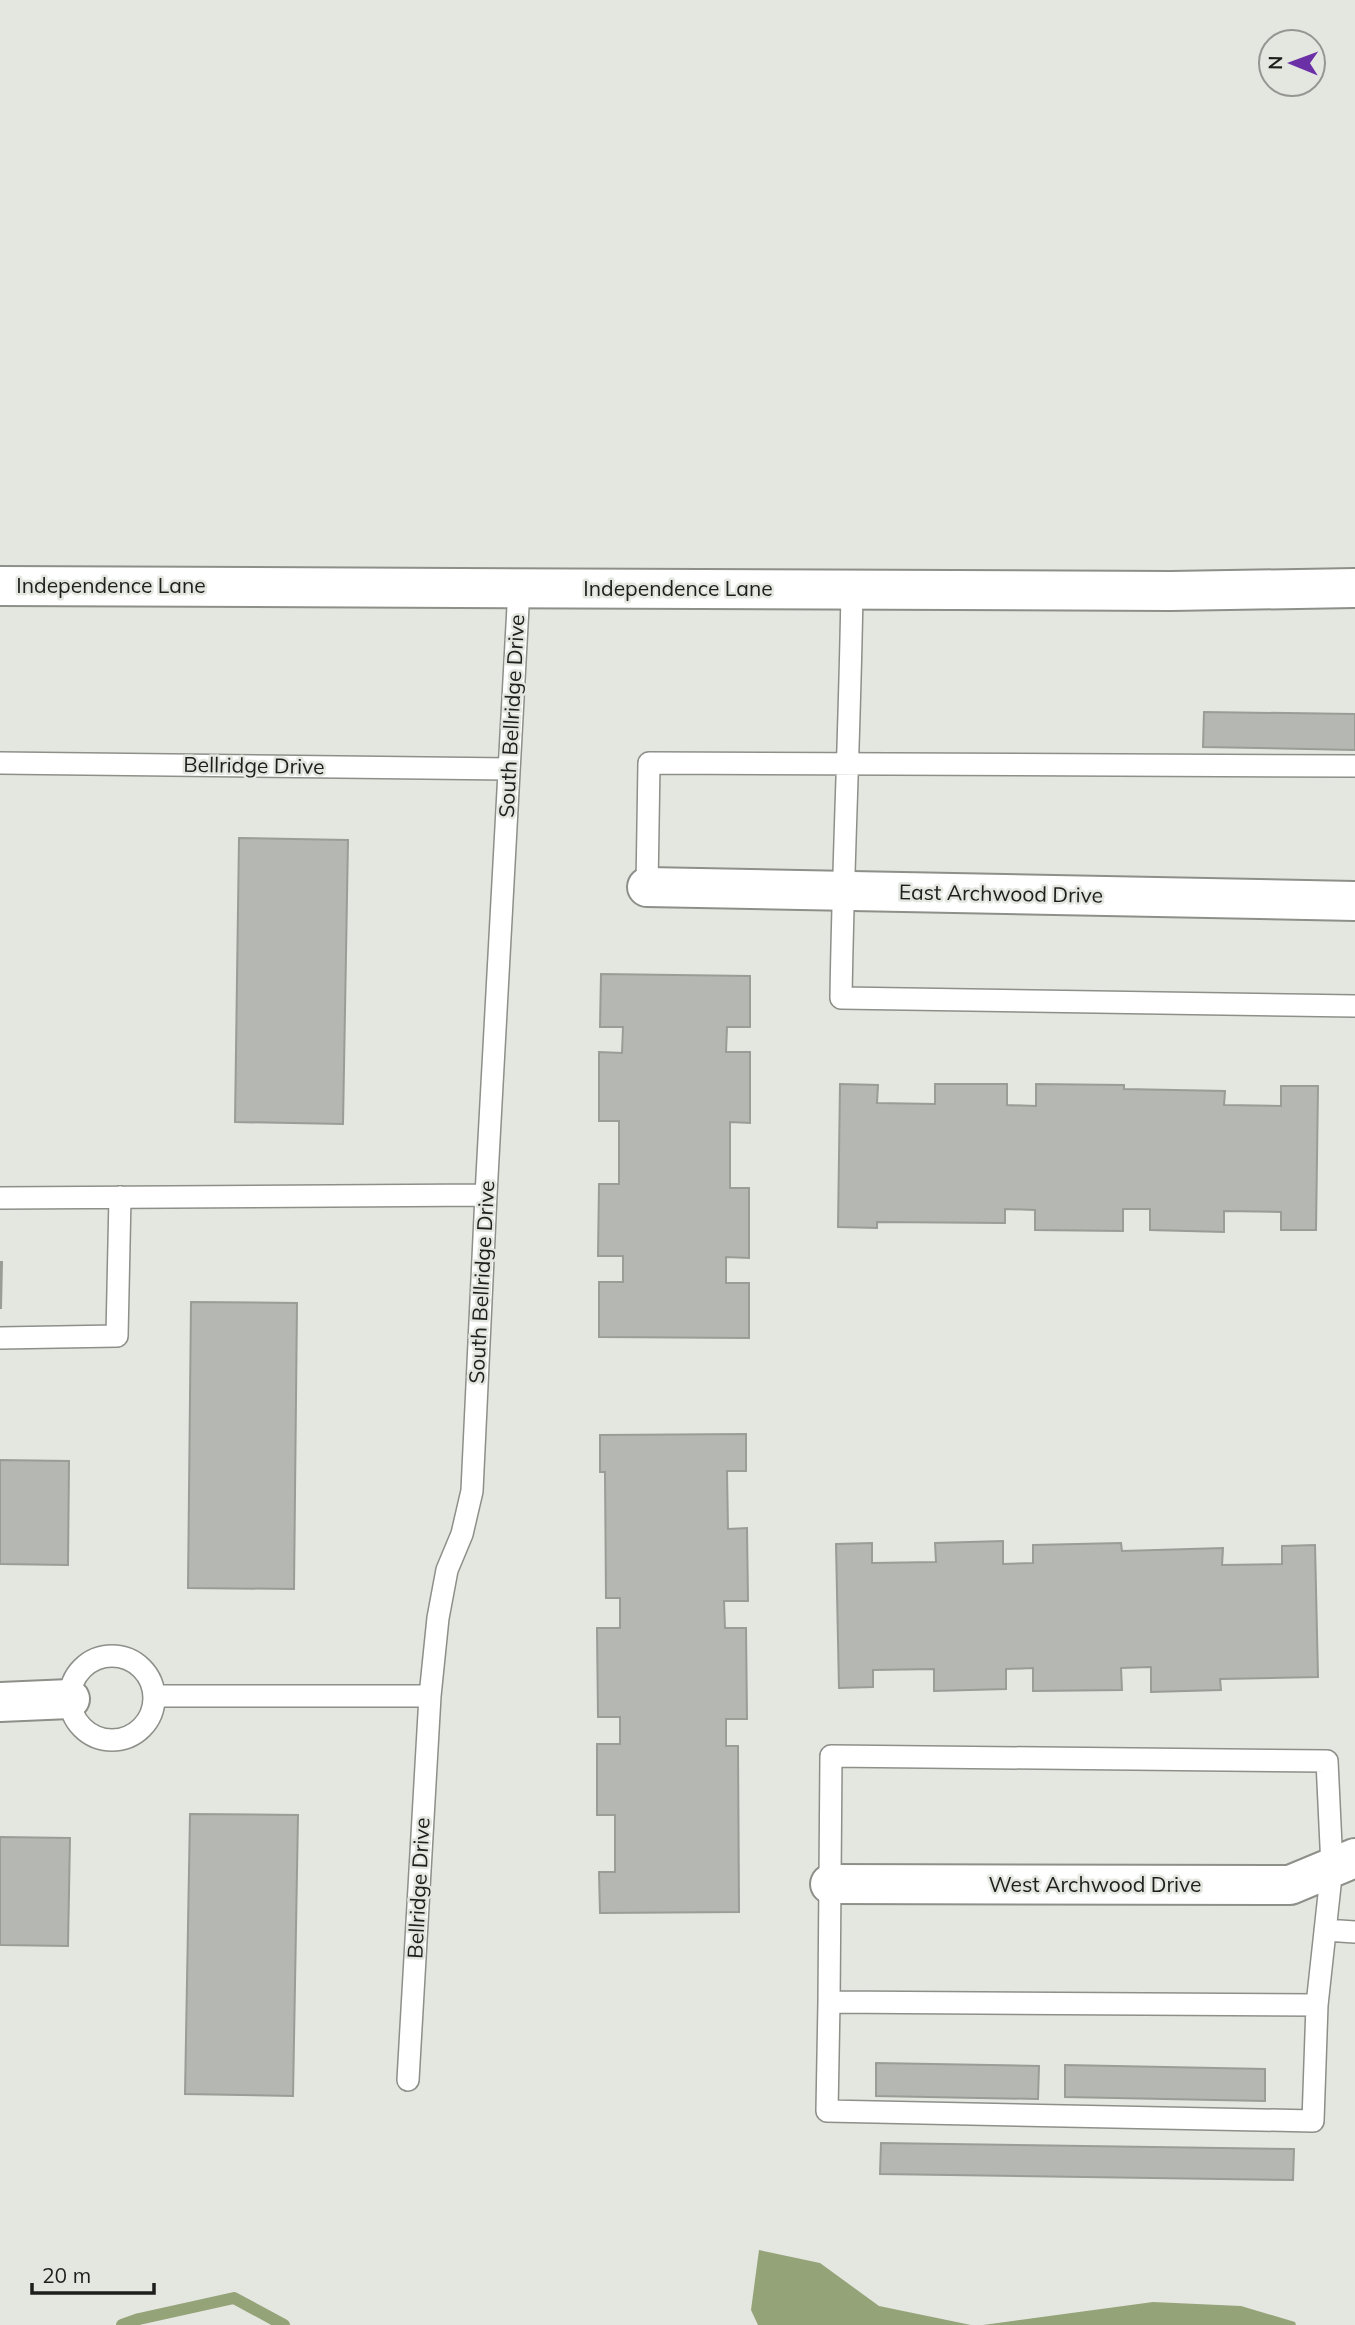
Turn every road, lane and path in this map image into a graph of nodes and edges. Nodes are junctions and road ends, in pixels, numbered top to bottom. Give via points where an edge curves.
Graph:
1 (0, 586) edge
2 (519, 588) junction
3 (1355, 588) edge
4 (852, 589) junction
5 (0, 763) edge
6 (849, 764) junction
7 (1355, 766) edge
8 (509, 769) junction
9 (647, 887) joint
10 (843, 891) junction
11 (1355, 901) edge
12 (1355, 1006) edge
13 (486, 1195) junction
14 (120, 1197) junction
15 (0, 1198) edge
16 (0, 1338) edge
17 (154, 1696) junction
18 (430, 1696) junction
19 (70, 1699) junction
20 (0, 1702) edge
21 (1343, 1862) edge
22 (830, 1884) junction
23 (1325, 1930) junction
24 (1355, 1932) edge
25 (829, 2002) junction
26 (1317, 2005) junction
27 (408, 2080) dead end

1 - 2 street, Independence Lane
2 - 4 street, Independence Lane
2 - 8 lane, South Bellridge Drive
3 - 4 street, Independence Lane
4 - 6 lane
5 - 8 lane, Bellridge Drive
6 - 7 lane
6 - 9 lane via 649,763
6 - 10 lane
8 - 13 lane, South Bellridge Drive
9 - 10 street, East Archwood Drive
10 - 11 street, East Archwood Drive
10 - 12 lane via 841,998
13 - 14 lane
13 - 18 lane, South Bellridge Drive via 472,1491 447,1570
14 - 15 lane
14 - 16 lane via 117,1336
17 - 18 lane
17 - 19 lane via 151,1680 141,1666 111,1655 94,1659 81,1669
17 - 19 lane via 144,1726 114,1740 84,1729 74,1716
18 - 27 lane, Bellridge Drive
19 - 20 street
21 - 22 street, West Archwood Drive via 1290,1885
21 - 22 lane via 1326,1761 831,1756
21 - 23 lane
22 - 25 lane
23 - 24 lane
23 - 26 lane
25 - 26 lane
25 - 26 lane via 827,2110 1314,2120

